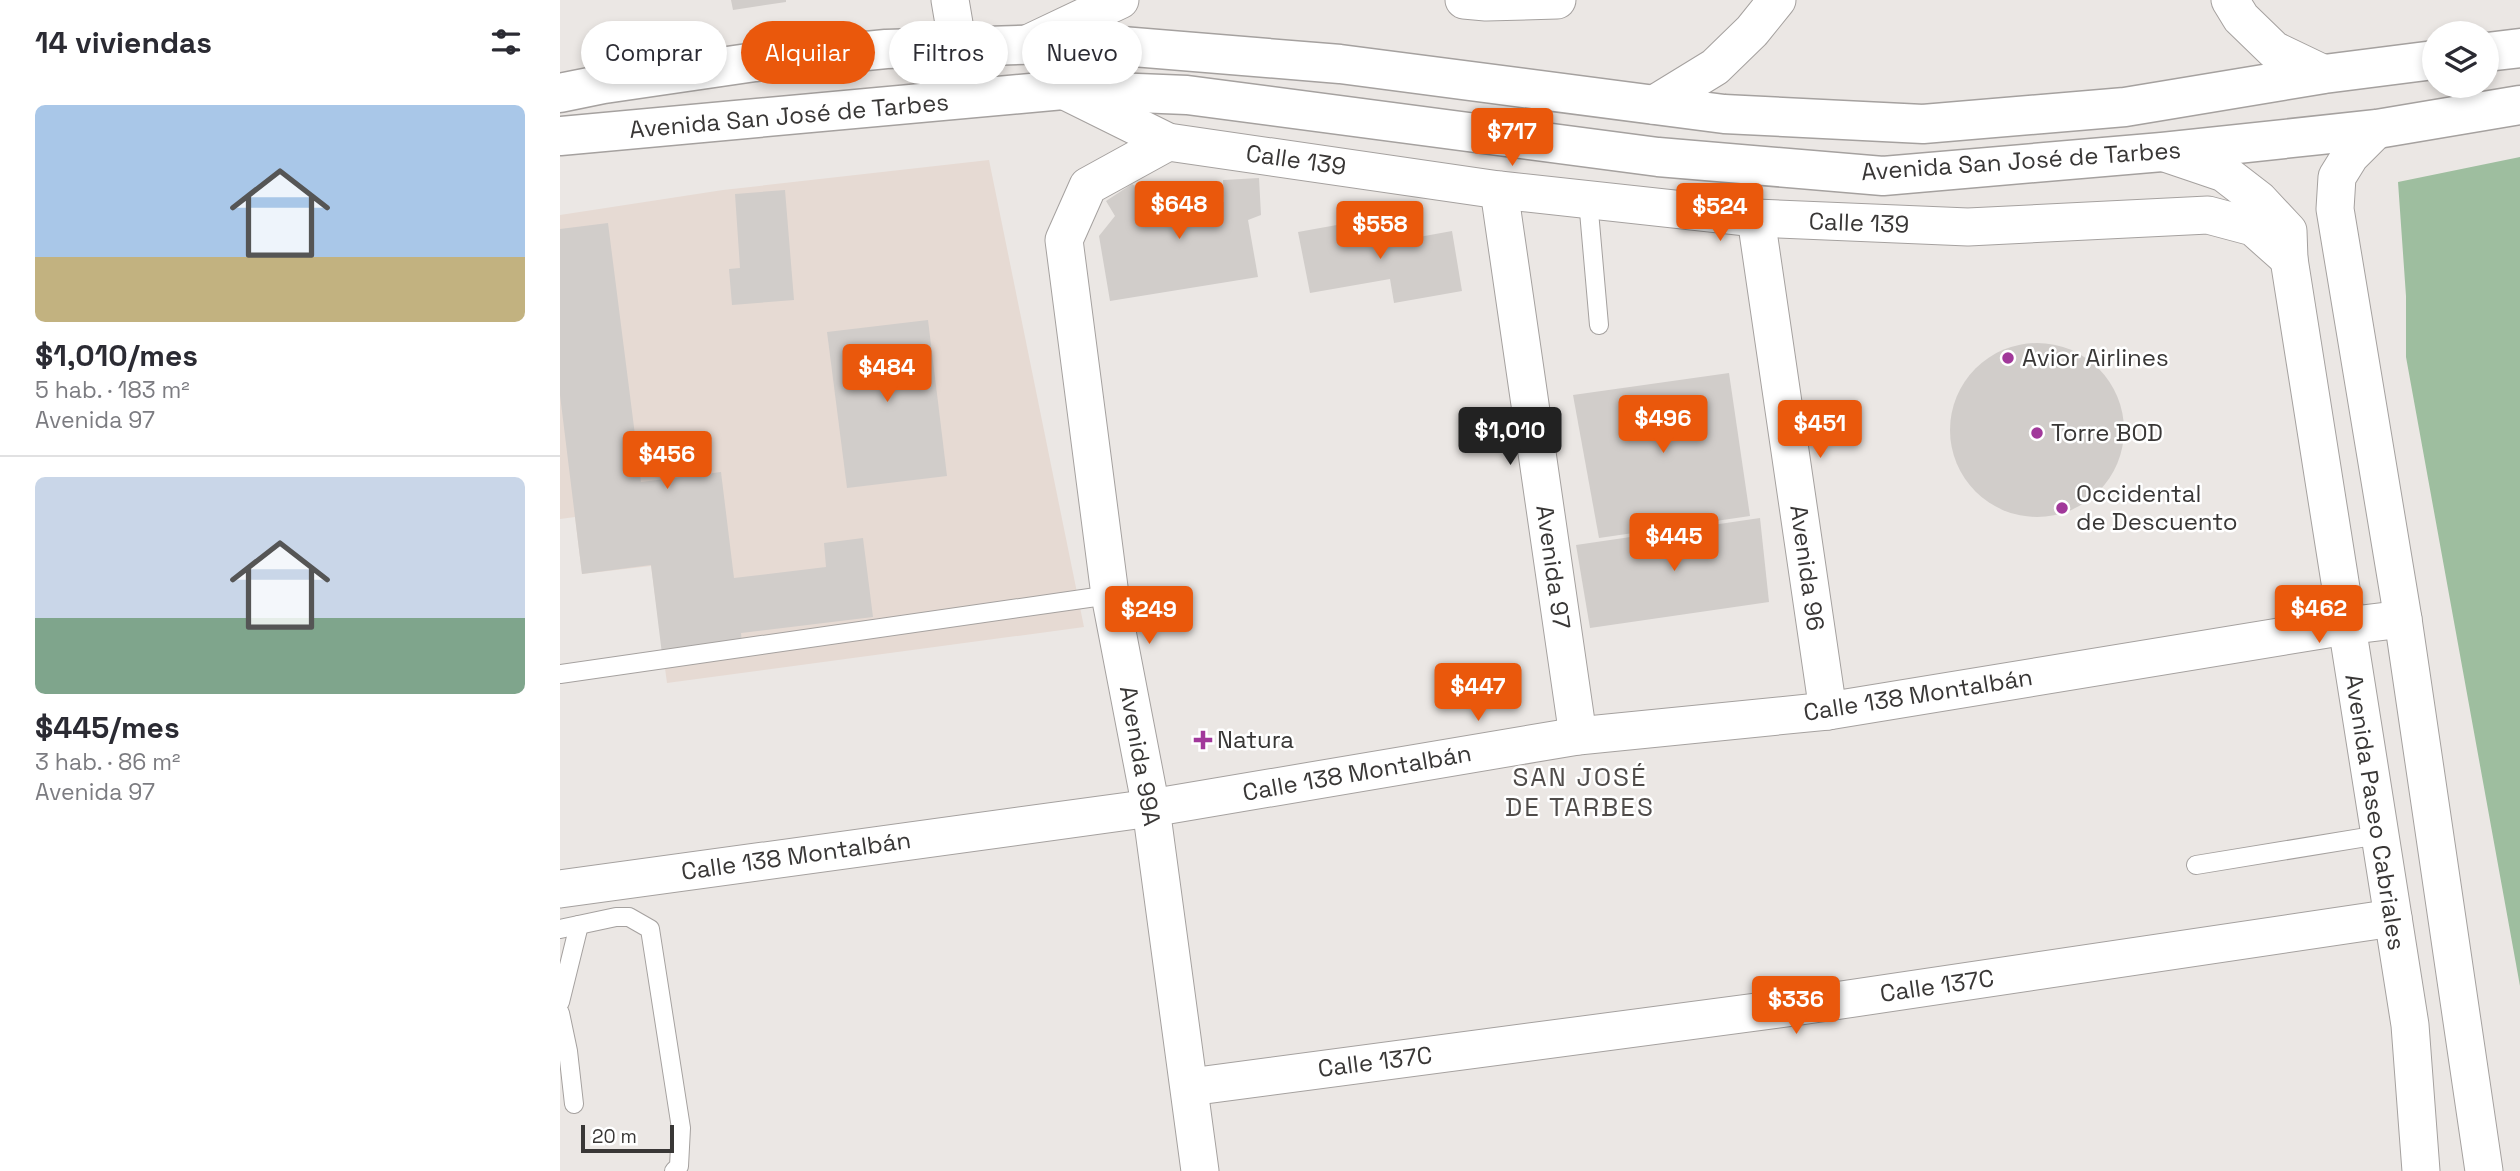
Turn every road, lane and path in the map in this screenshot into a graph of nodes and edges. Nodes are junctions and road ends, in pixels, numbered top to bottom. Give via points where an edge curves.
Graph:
1 (950, 0) edge
2 (1120, 0) edge
3 (1464, 0) edge
4 (1557, 0) edge
5 (1777, 0) edge
6 (2230, 0) edge
7 (954, 21) edge
8 (1076, 21) edge
9 (1142, 48) edge
10 (2520, 48) edge
11 (889, 49) edge
12 (2499, 51) edge
13 (2422, 62) edge
14 (2324, 74) junction
15 (1063, 90) junction
16 (563, 91) edge
17 (1653, 105) junction
18 (2520, 105) edge
19 (2377, 129) junction
20 (569, 140) edge
21 (1168, 142) junction
22 (2162, 152) junction
23 (1499, 190) junction
24 (1588, 200) junction
25 (1756, 218) junction
26 (2289, 259) junction
27 (1600, 325) dead end
28 (1110, 595) junction
29 (2403, 619) junction
30 (2346, 626) junction
31 (560, 674) edge
32 (1828, 710) junction
33 (1578, 736) junction
34 (1151, 808) junction
35 (2379, 835) junction
36 (2196, 866) dead end
37 (560, 889) edge
38 (604, 901) junction
39 (2393, 918) junction
40 (579, 925) junction
41 (560, 929) edge
42 (560, 1002) edge
43 (560, 1013) edge
44 (1190, 1087) junction
45 (574, 1104) dead end
46 (674, 1171) edge
47 (1200, 1171) edge
48 (2421, 1171) edge
49 (2484, 1171) edge

1 - 7 street
2 - 8 street
3 - 4 street
5 - 17 street via 1715,67
6 - 14 street via 2241,18 2274,50
9 - 17 street, Avenida San José de Tarbes via 1340,64
10 - 12 street
11 - 16 street, Avenida San José de Tarbes via 755,62
13 - 14 street, Avenida San José de Tarbes
14 - 17 street, Avenida San José de Tarbes via 2125,107 1923,124 1724,114
15 - 20 street, Avenida San José de Tarbes
15 - 21 street, Calle 139
15 - 22 street, Avenida San José de Tarbes via 1187,95 1658,157 1884,176
18 - 19 street, Avenida San José de Tarbes
19 - 22 street, Avenida San José de Tarbes
19 - 29 street via 2337,177 2335,209
21 - 23 street, Calle 139
21 - 28 street, Avenida 99A via 1088,186 1064,240
22 - 26 street, Avenida Paseo Cabriales via 2224,173 2259,200 2288,231
23 - 24 street, Calle 139
23 - 33 street, Avenida 97
24 - 25 street, Calle 139
24 - 27 lane
25 - 26 street, Calle 139 via 1968,227 2208,215 2253,226
25 - 32 street, Avenida 96
26 - 30 street, Avenida Paseo Cabriales
28 - 31 lane
28 - 34 street, Avenida 99A
29 - 30 street, Calle 138 Montalbán
29 - 49 street
30 - 32 street, Calle 138 Montalbán
30 - 35 street, Avenida Paseo Cabriales
32 - 33 street, Calle 138 Montalbán
33 - 34 street, Calle 138 Montalbán
34 - 38 street, Calle 138 Montalbán
34 - 44 street, Avenida 99A
35 - 36 lane
35 - 39 street, Avenida Paseo Cabriales
37 - 38 street, Calle 138 Montalbán
38 - 40 lane
38 - 46 lane via 650,929 681,1128 679,1166
39 - 44 street, Calle 137C via 1780,1009
39 - 48 street, Avenida Paseo Cabriales via 2410,1025
40 - 41 lane
40 - 42 lane
43 - 45 lane
44 - 47 street, Avenida 99A

